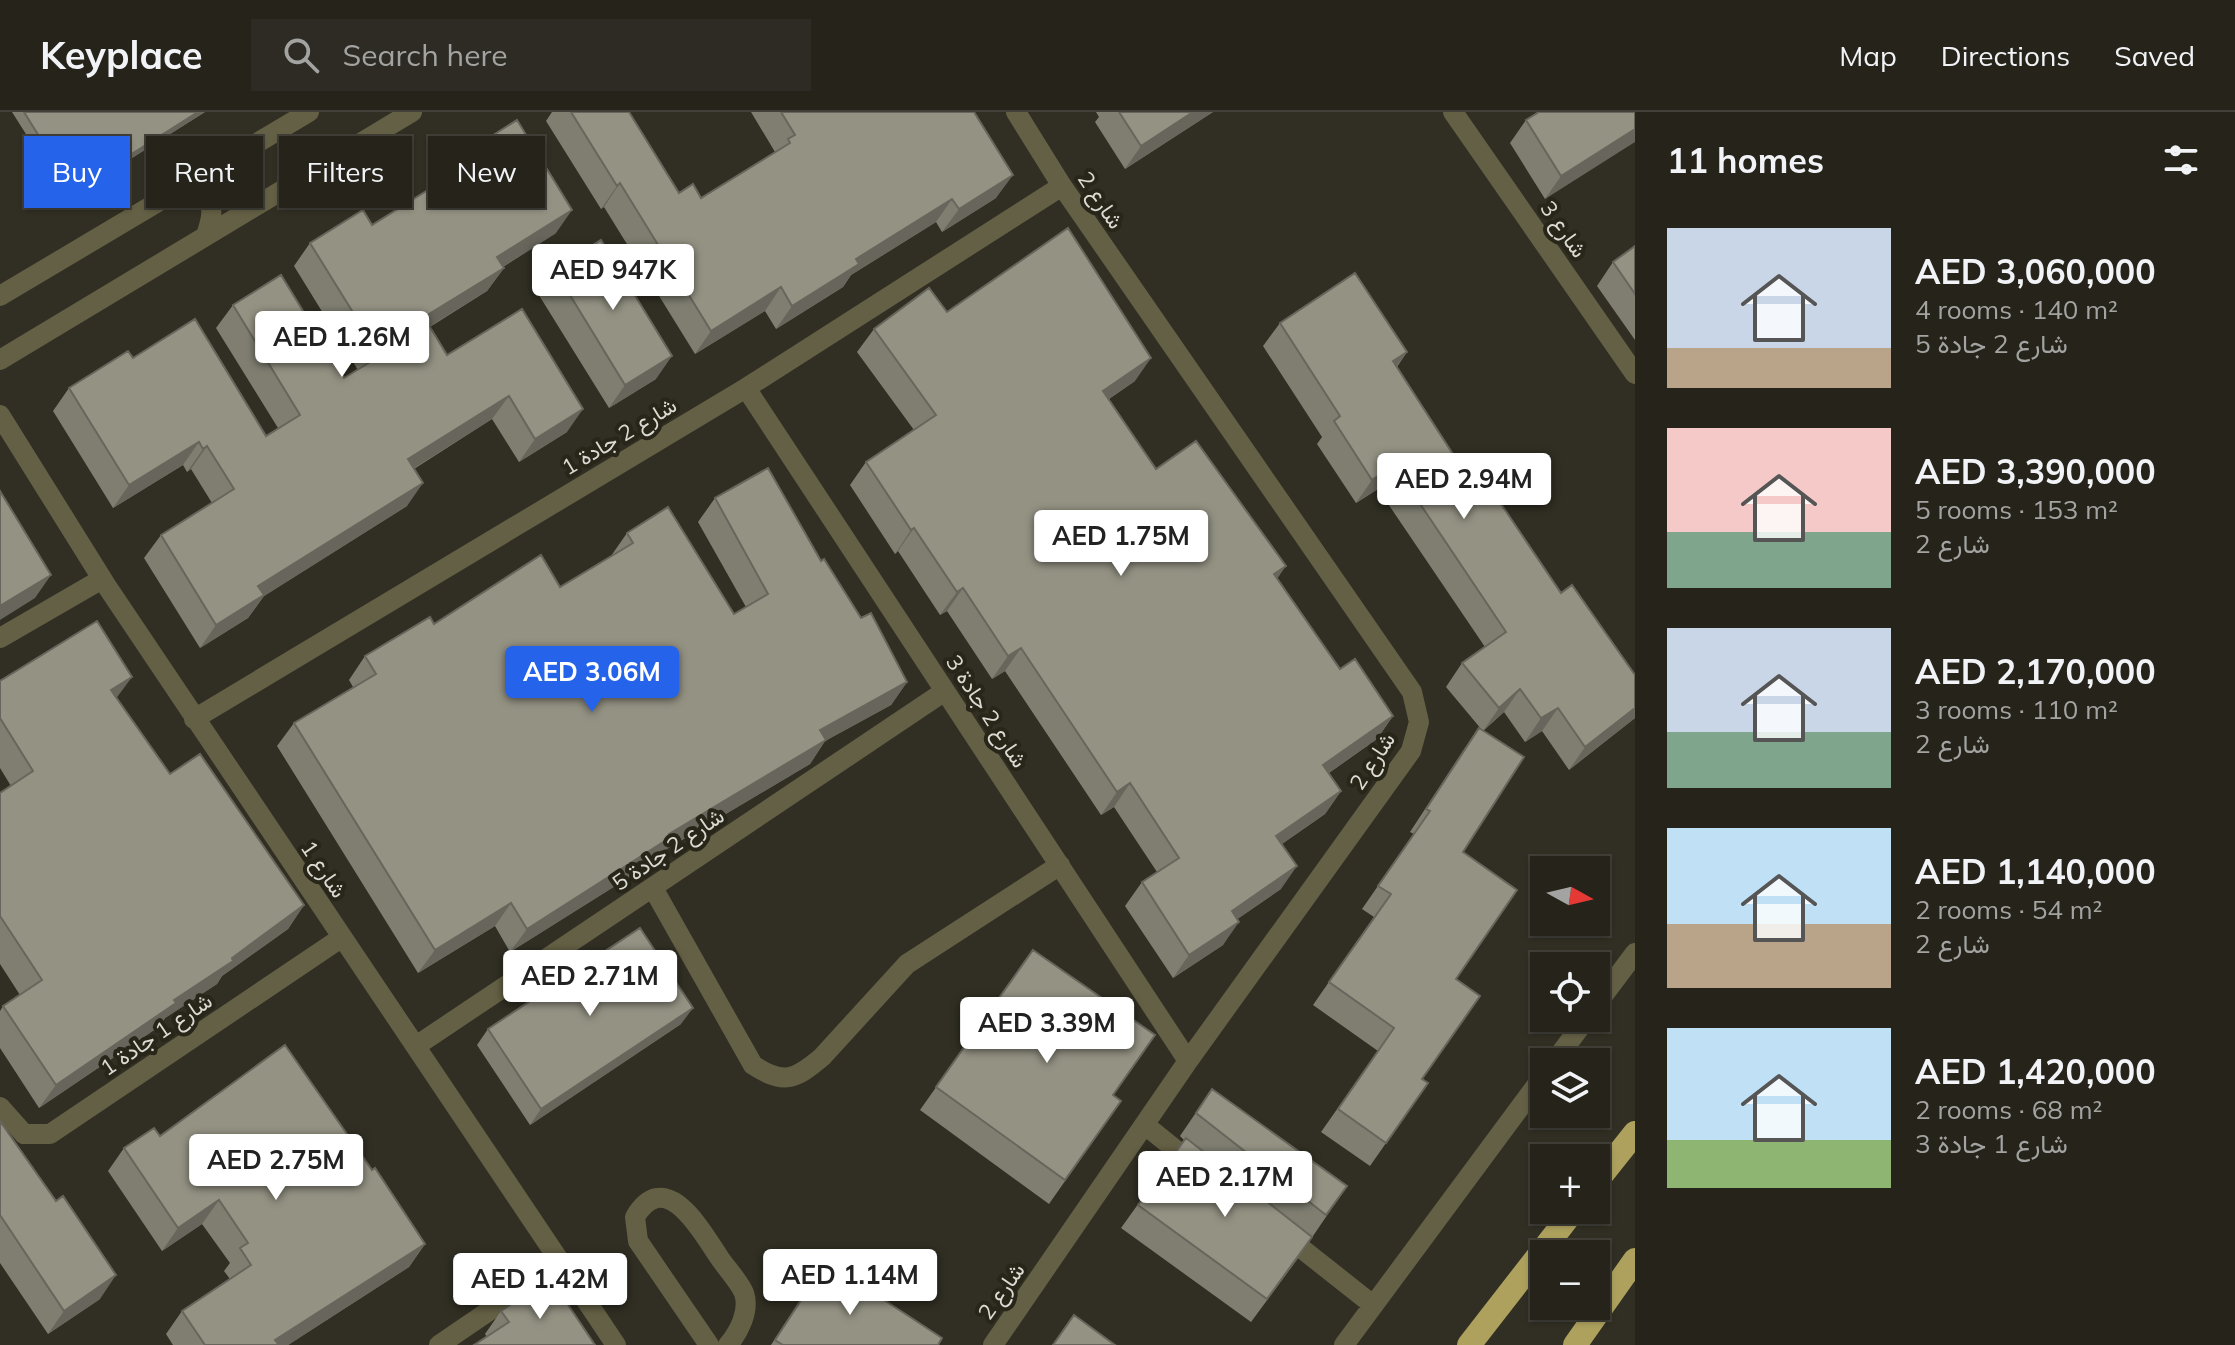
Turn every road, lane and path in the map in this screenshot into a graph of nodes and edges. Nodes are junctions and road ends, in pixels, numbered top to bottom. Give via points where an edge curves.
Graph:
1 (309, 112) edge
2 (412, 112) edge
3 (1016, 112) edge
4 (1453, 112) edge
5 (263, 140) edge
6 (1062, 186) junction
7 (263, 201) edge
8 (150, 208) edge
9 (211, 208) edge
10 (252, 208) edge
11 (206, 235) junction
12 (0, 296) edge
13 (0, 360) edge
14 (1635, 374) edge
15 (746, 388) junction
16 (0, 415) edge
17 (102, 579) junction
18 (0, 638) edge
19 (945, 691) junction
20 (194, 719) junction
21 (1060, 865) junction
22 (653, 888) junction
23 (341, 938) junction
24 (1635, 953) edge
25 (1610, 986) edge
26 (416, 1046) junction
27 (1188, 1061) junction
28 (1530, 1094) edge
29 (0, 1107) edge
30 (1145, 1125) junction
31 (1635, 1133) edge
32 (1610, 1164) edge
33 (1217, 1182) edge
34 (1265, 1220) edge
35 (1563, 1224) edge
36 (1635, 1260) edge
37 (558, 1264) junction
38 (1373, 1305) junction
39 (439, 1345) edge
40 (616, 1345) edge
41 (709, 1345) edge
42 (728, 1345) edge
43 (993, 1345) edge
44 (1344, 1345) edge
45 (1469, 1345) edge
46 (1575, 1345) edge

1 - 5 street
2 - 7 street
3 - 6 street, شارع 2
4 - 14 street, شارع 3
6 - 15 street, شارع 2 جادة 1
6 - 27 street, شارع 2 via 1412,692 1419,722 1411,751
8 - 12 street
9 - 11 street
10 - 11 street
11 - 13 street
15 - 19 street, شارع 2 جادة 3
15 - 20 street, شارع 2 جادة 1
16 - 17 street, شارع 1
17 - 18 street
17 - 20 street, شارع 1
19 - 21 street, شارع 2 جادة 3
19 - 22 street, شارع 2 جادة 5
20 - 23 street, شارع 1
21 - 22 street via 907,964 822,1057 787,1079 770,1077 753,1065
21 - 27 street, شارع 2 جادة 3
22 - 26 street, شارع 2 جادة 5
23 - 26 street, شارع 1
23 - 29 street, شارع 1 جادة 1 via 50,1134 24,1134
24 - 25 street
26 - 37 street, شارع 1
27 - 30 street, شارع 2
28 - 38 street
30 - 33 street
30 - 43 street, شارع 2
31 - 32 highway
34 - 38 street
35 - 45 highway
36 - 46 highway
37 - 39 street
37 - 40 street, شارع 1
38 - 44 street
41 - 42 street via 638,1241 635,1217 652,1200 664,1198 687,1210 744,1294 741,1324

